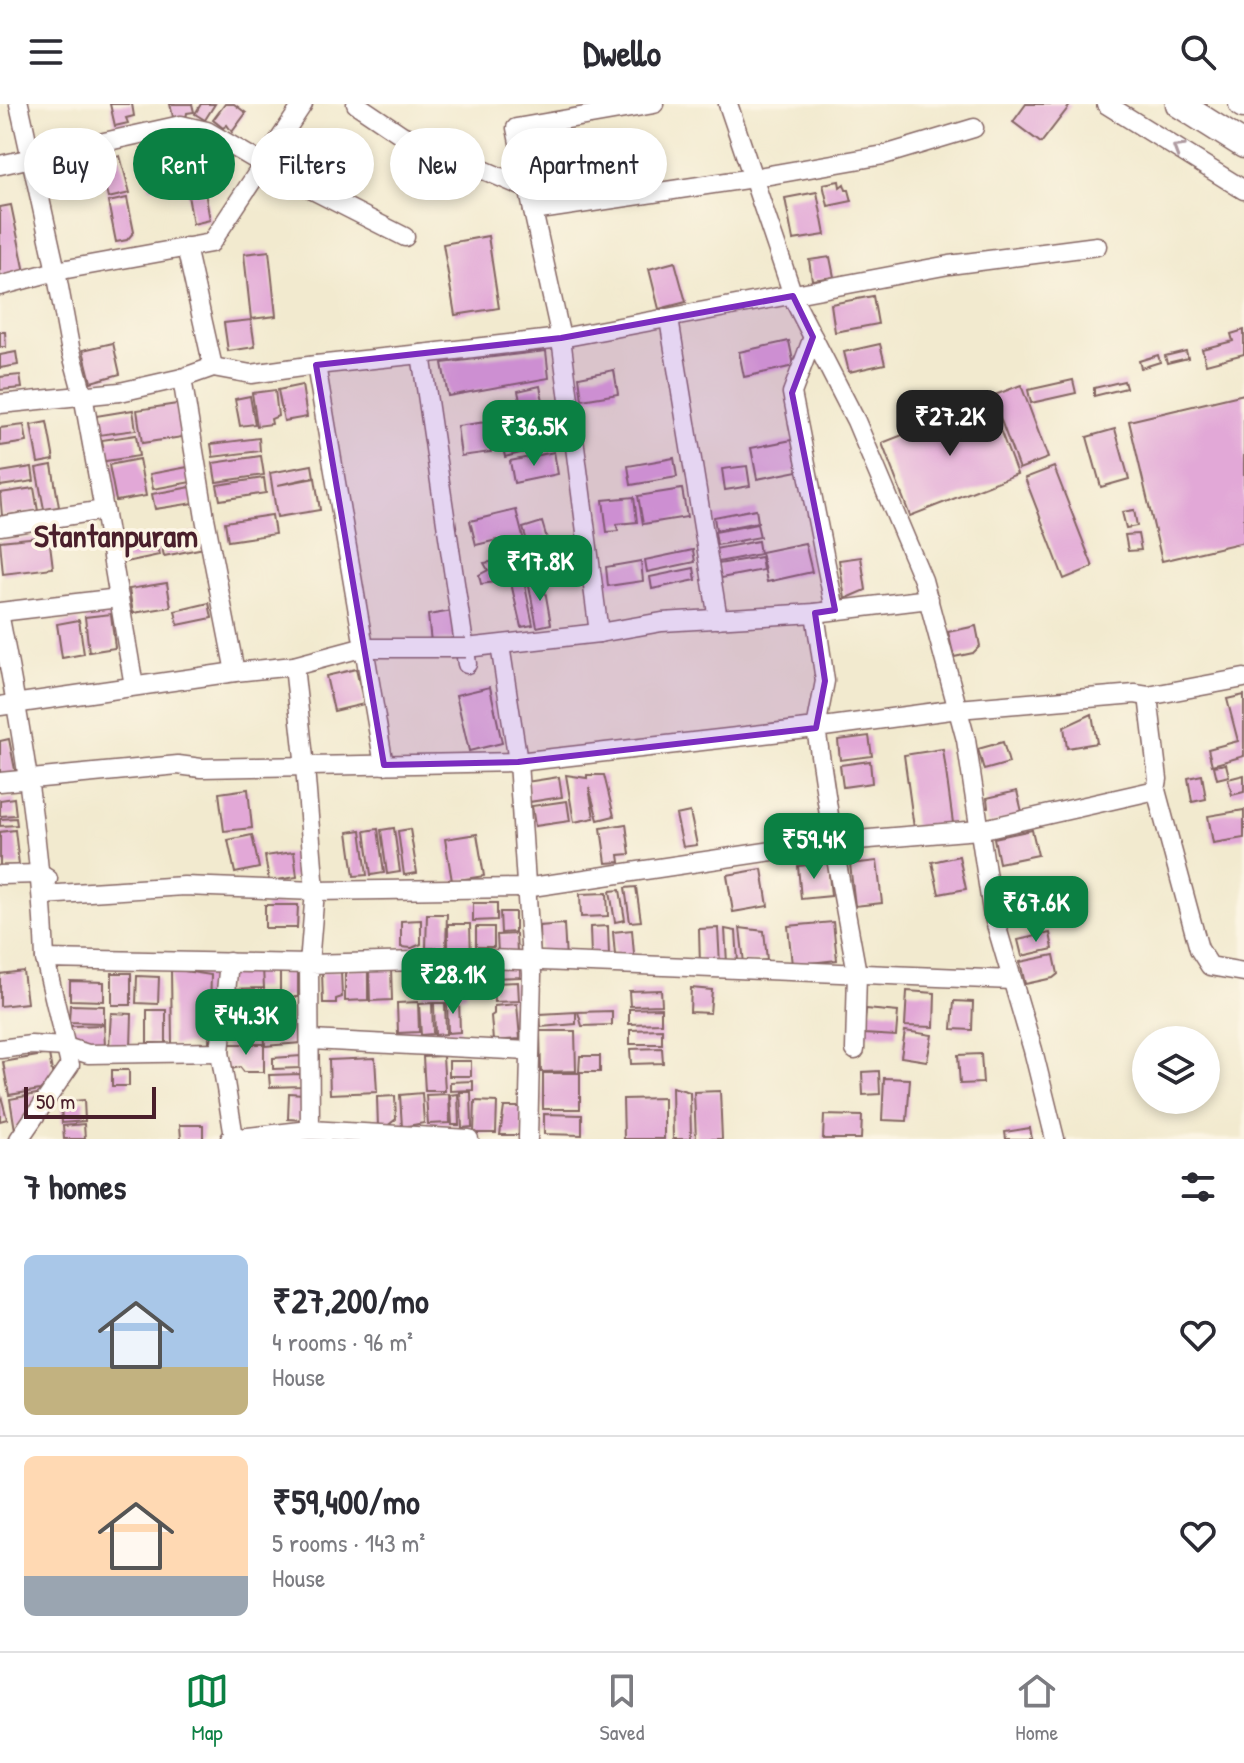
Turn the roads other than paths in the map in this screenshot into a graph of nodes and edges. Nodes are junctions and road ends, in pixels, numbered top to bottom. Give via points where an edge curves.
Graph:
1 (19, 104) edge
2 (303, 104) edge
3 (356, 104) edge
4 (654, 104) edge
5 (728, 104) edge
6 (1106, 104) edge
7 (1179, 104) edge
8 (604, 108) edge
9 (25, 128) edge
10 (287, 128) edge
11 (516, 128) edge
12 (974, 128) dead end
13 (117, 138) edge
14 (1244, 145) edge
15 (251, 156) edge
16 (24, 158) edge
17 (0, 165) edge
18 (501, 177) edge
19 (753, 178) junction
20 (251, 183) edge
21 (1244, 190) edge
22 (41, 200) edge
23 (334, 200) edge
24 (530, 200) edge
25 (533, 211) junction
26 (405, 237) dead end
27 (1097, 246) dead end
28 (186, 247) junction
29 (56, 271) junction
30 (0, 286) edge
31 (793, 296) junction
32 (669, 319) junction
33 (813, 337) junction
34 (561, 338) junction
35 (421, 354) junction
36 (316, 365) junction
37 (213, 367) junction
38 (182, 378) junction
39 (83, 395) junction
40 (0, 404) edge
41 (104, 510) junction
42 (0, 526) edge
43 (119, 598) junction
44 (929, 599) junction
45 (835, 610) junction
46 (0, 612) edge
47 (815, 613) junction
48 (0, 618) edge
49 (718, 619) junction
50 (599, 633) junction
51 (500, 645) junction
52 (364, 649) junction
53 (462, 653) junction
54 (294, 666) junction
55 (235, 672) junction
56 (1244, 678) edge
57 (134, 686) junction
58 (1148, 696) junction
59 (8, 705) edge
60 (958, 709) junction
61 (816, 728) junction
62 (518, 762) junction
63 (384, 765) junction
64 (305, 767) junction
65 (27, 779) junction
66 (0, 782) edge
67 (1156, 790) junction
68 (979, 830) junction
69 (833, 842) junction
70 (0, 875) edge
71 (40, 875) junction
72 (525, 888) junction
73 (315, 891) junction
74 (76, 893) junction
75 (43, 895) junction
76 (45, 959) junction
77 (531, 961) junction
78 (229, 962) junction
79 (309, 964) junction
80 (1244, 972) edge
81 (857, 973) junction
82 (1012, 980) junction
83 (311, 1040) junction
84 (66, 1047) junction
85 (0, 1049) edge
86 (855, 1050) dead end
87 (529, 1051) junction
88 (220, 1052) junction
89 (310, 1130) junction
90 (232, 1138) edge
91 (19, 1139) edge
92 (469, 1139) edge
93 (528, 1139) edge
94 (1055, 1139) edge

1 - 9 street
2 - 10 street
3 - 18 street via 402,135
4 - 8 street
5 - 19 street
21 -> 6 street
7 - 14 highway
8 - 11 street
12 - 19 street via 884,155
13 - 15 street via 181,125 207,131
16 - 17 street
19 - 25 street
19 - 31 street
20 - 28 street via 211,243
22 - 29 street
23 - 26 street
24 - 25 street
25 - 34 street
27 - 31 street via 949,265
28 - 29 street
28 - 37 street
29 - 30 street
29 - 39 street
31 - 32 street
31 - 33 street
32 - 34 street
32 - 49 street
33 - 44 street via 856,421
33 - 45 street via 792,393
34 - 35 street
34 - 50 street
35 - 36 street
35 - 53 street
36 - 37 street via 251,374
36 - 52 street
37 - 38 street
38 - 39 street
38 - 55 street
39 - 40 street
39 - 41 street
41 - 42 street
41 - 43 street
43 - 46 street
43 - 57 street
44 - 45 street
44 - 60 street
45 - 47 street
47 - 49 street
47 - 61 street via 825,681
48 - 59 street
49 - 50 street
50 - 51 street
51 - 53 street
51 - 62 street
52 - 53 street
52 - 54 street
52 - 63 street
54 - 55 street
54 - 64 street
55 - 57 street
56 - 58 street
57 - 59 street
58 - 60 street
58 - 67 street
59 - 65 street
60 - 61 street
60 - 68 street
61 - 62 street
61 - 69 street
62 - 63 street
62 - 72 street
63 - 64 street
64 - 65 street via 178,765
64 - 73 street
65 - 66 street
65 - 71 street
67 - 68 street
67 - 80 street via 1199,949 1210,966
68 - 69 street
68 - 82 street via 992,911
69 - 72 street
69 - 81 street
70 - 71 street
71 - 74 street
71 - 75 street
72 - 73 street
72 - 77 street
73 - 74 street via 184,886
73 - 79 street
74 - 75 street
75 - 76 street
76 - 78 street
76 - 84 street
77 - 79 street
77 - 81 street
77 - 87 street
78 - 79 street
78 - 88 street
79 - 83 street
81 - 82 street
81 - 86 street
82 - 94 street
83 - 87 street
83 - 89 street
84 - 85 street
84 - 88 street via 88,1054
84 - 91 street via 70,1065
87 - 93 street
88 - 90 street
89 - 90 street
89 - 92 street

